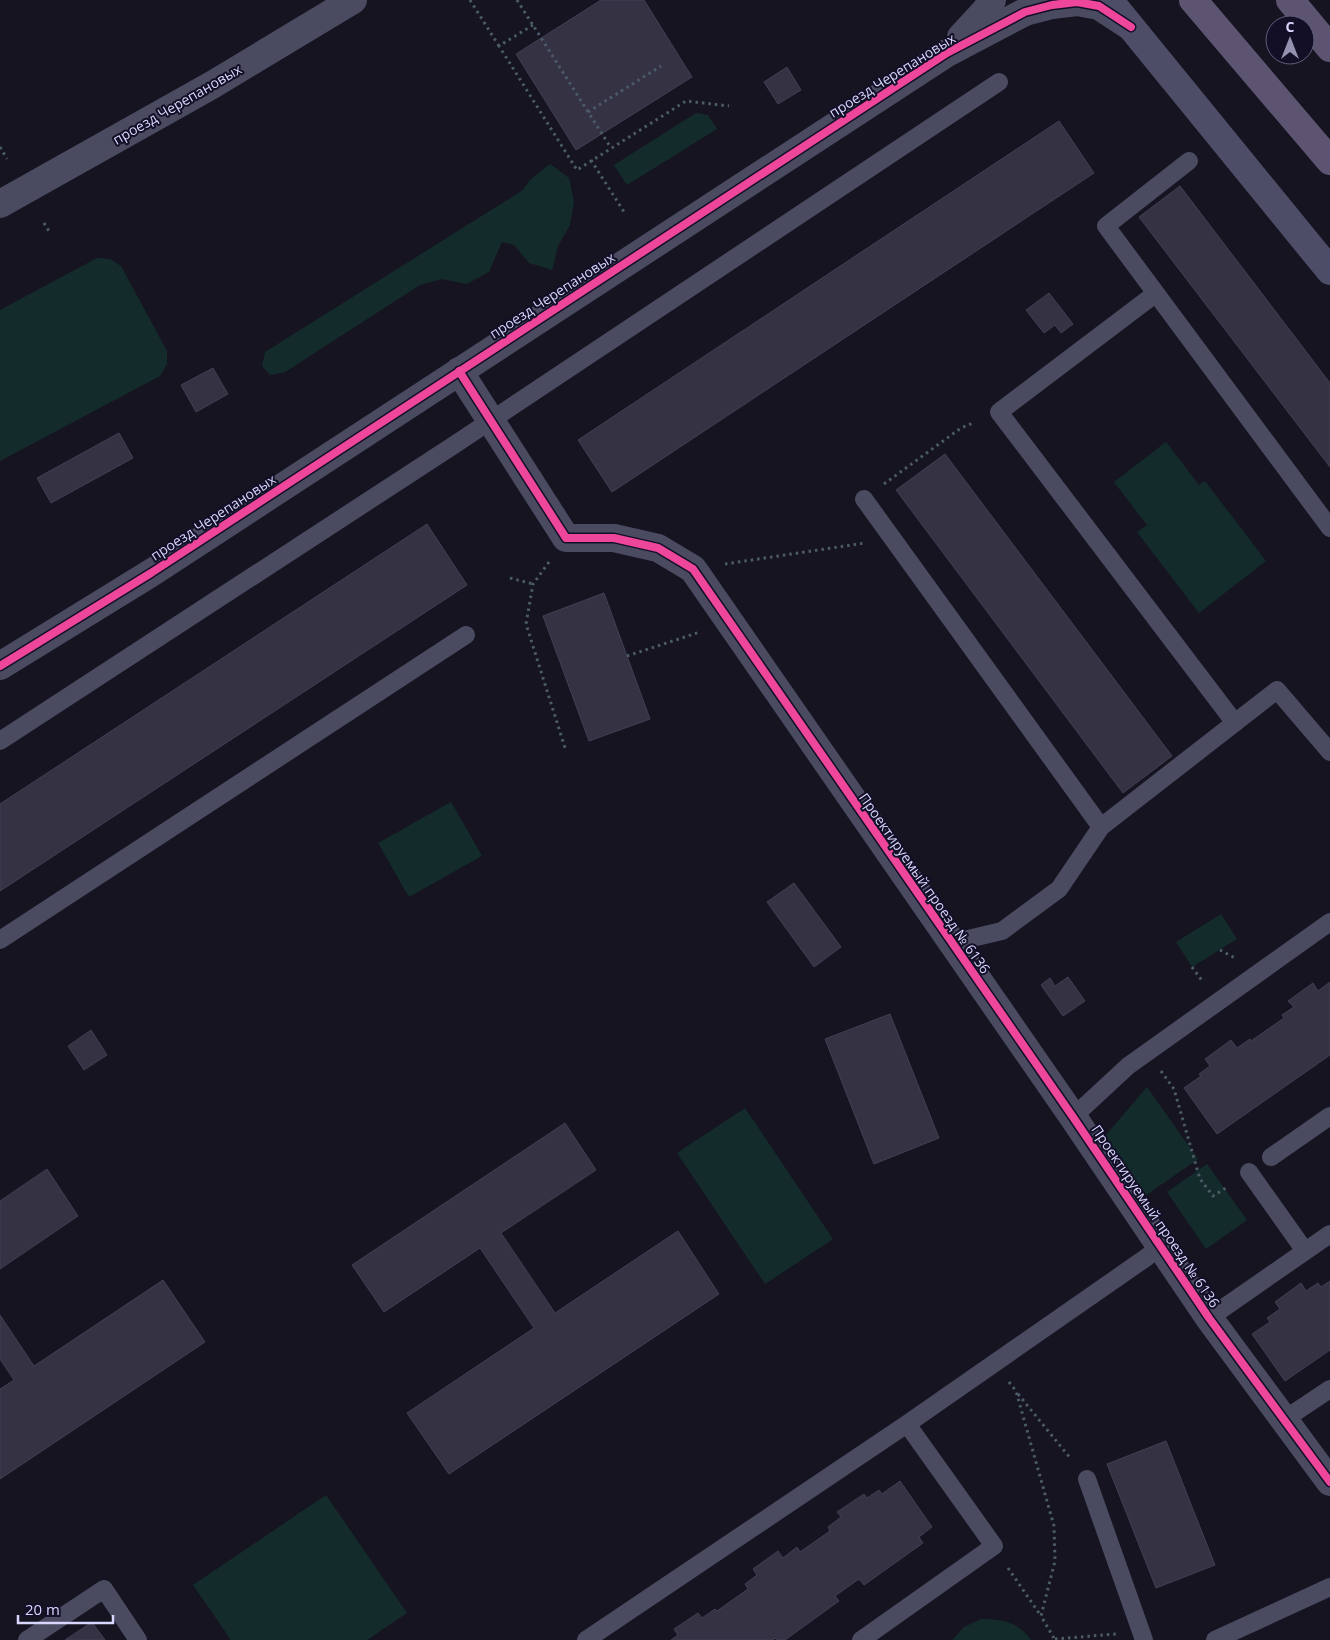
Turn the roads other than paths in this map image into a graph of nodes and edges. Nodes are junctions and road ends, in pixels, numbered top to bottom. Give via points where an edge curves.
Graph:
1 (353, 0) edge
2 (992, 0) edge
3 (1109, 0) edge
4 (1193, 0) edge
5 (1290, 0) edge
6 (1131, 27) junction
7 (1330, 48) edge
8 (947, 53) junction
9 (999, 82) dead end
10 (1189, 161) dead end
11 (1330, 161) edge
12 (0, 204) edge
13 (1330, 270) edge
14 (1155, 294) junction
15 (458, 371) junction
16 (491, 420) junction
17 (864, 499) road end
18 (1330, 528) edge
19 (466, 635) dead end
20 (0, 666) edge
21 (1235, 723) junction
22 (0, 741) edge
23 (1330, 752) edge
24 (1101, 826) junction
25 (1330, 922) edge
26 (0, 940) edge
27 (951, 943) junction
28 (1330, 1116) edge
29 (1073, 1118) junction
30 (1271, 1157) dead end
31 (1250, 1172) road end
32 (1330, 1234) edge
33 (1160, 1246) junction
34 (1305, 1251) junction
35 (1209, 1318) junction
36 (1330, 1389) edge
37 (1285, 1420) junction
38 (907, 1424) junction
39 (1087, 1479) road end
40 (1330, 1482) edge
41 (1330, 1587) edge
42 (1143, 1636) edge
43 (27, 1640) edge
44 (138, 1640) edge
45 (586, 1640) edge
46 (861, 1640) edge
47 (1215, 1640) edge

1 - 12 street, проезд Черепановых via 212,85
2 - 8 street, проезд Черепановых
3 - 6 main road
4 - 11 main road
5 - 7 main road
6 - 8 street, проезд Черепановых via 1099,6 1077,2 1052,5 1025,12
6 - 13 main road
8 - 15 street, проезд Черепановых
9 - 16 lane
10 - 14 lane via 1106,226
14 - 18 lane
14 - 21 lane via 999,412
15 - 16 street
15 - 20 street, проезд Черепановых via 150,573
16 - 22 lane
16 - 27 street, Проектируемый проезд № 6136 via 566,538 614,538 658,548 693,569
17 - 24 lane
19 - 26 lane
21 - 23 lane via 1278,690
21 - 24 lane
24 - 27 lane via 1059,890 1002,931
25 - 29 lane via 1128,1066
27 - 29 street, Проектируемый проезд № 6136
28 - 30 lane
29 - 33 street, Проектируемый проезд № 6136
31 - 34 lane
32 - 34 lane
33 - 35 street, Проектируемый проезд № 6136
33 - 38 lane
34 - 35 lane
35 - 37 street, Проектируемый проезд № 6136
36 - 37 lane
37 - 40 street, Проектируемый проезд № 6136
38 - 45 lane
38 - 46 lane via 994,1546
39 - 42 lane
41 - 47 lane
43 - 44 lane via 104,1589

